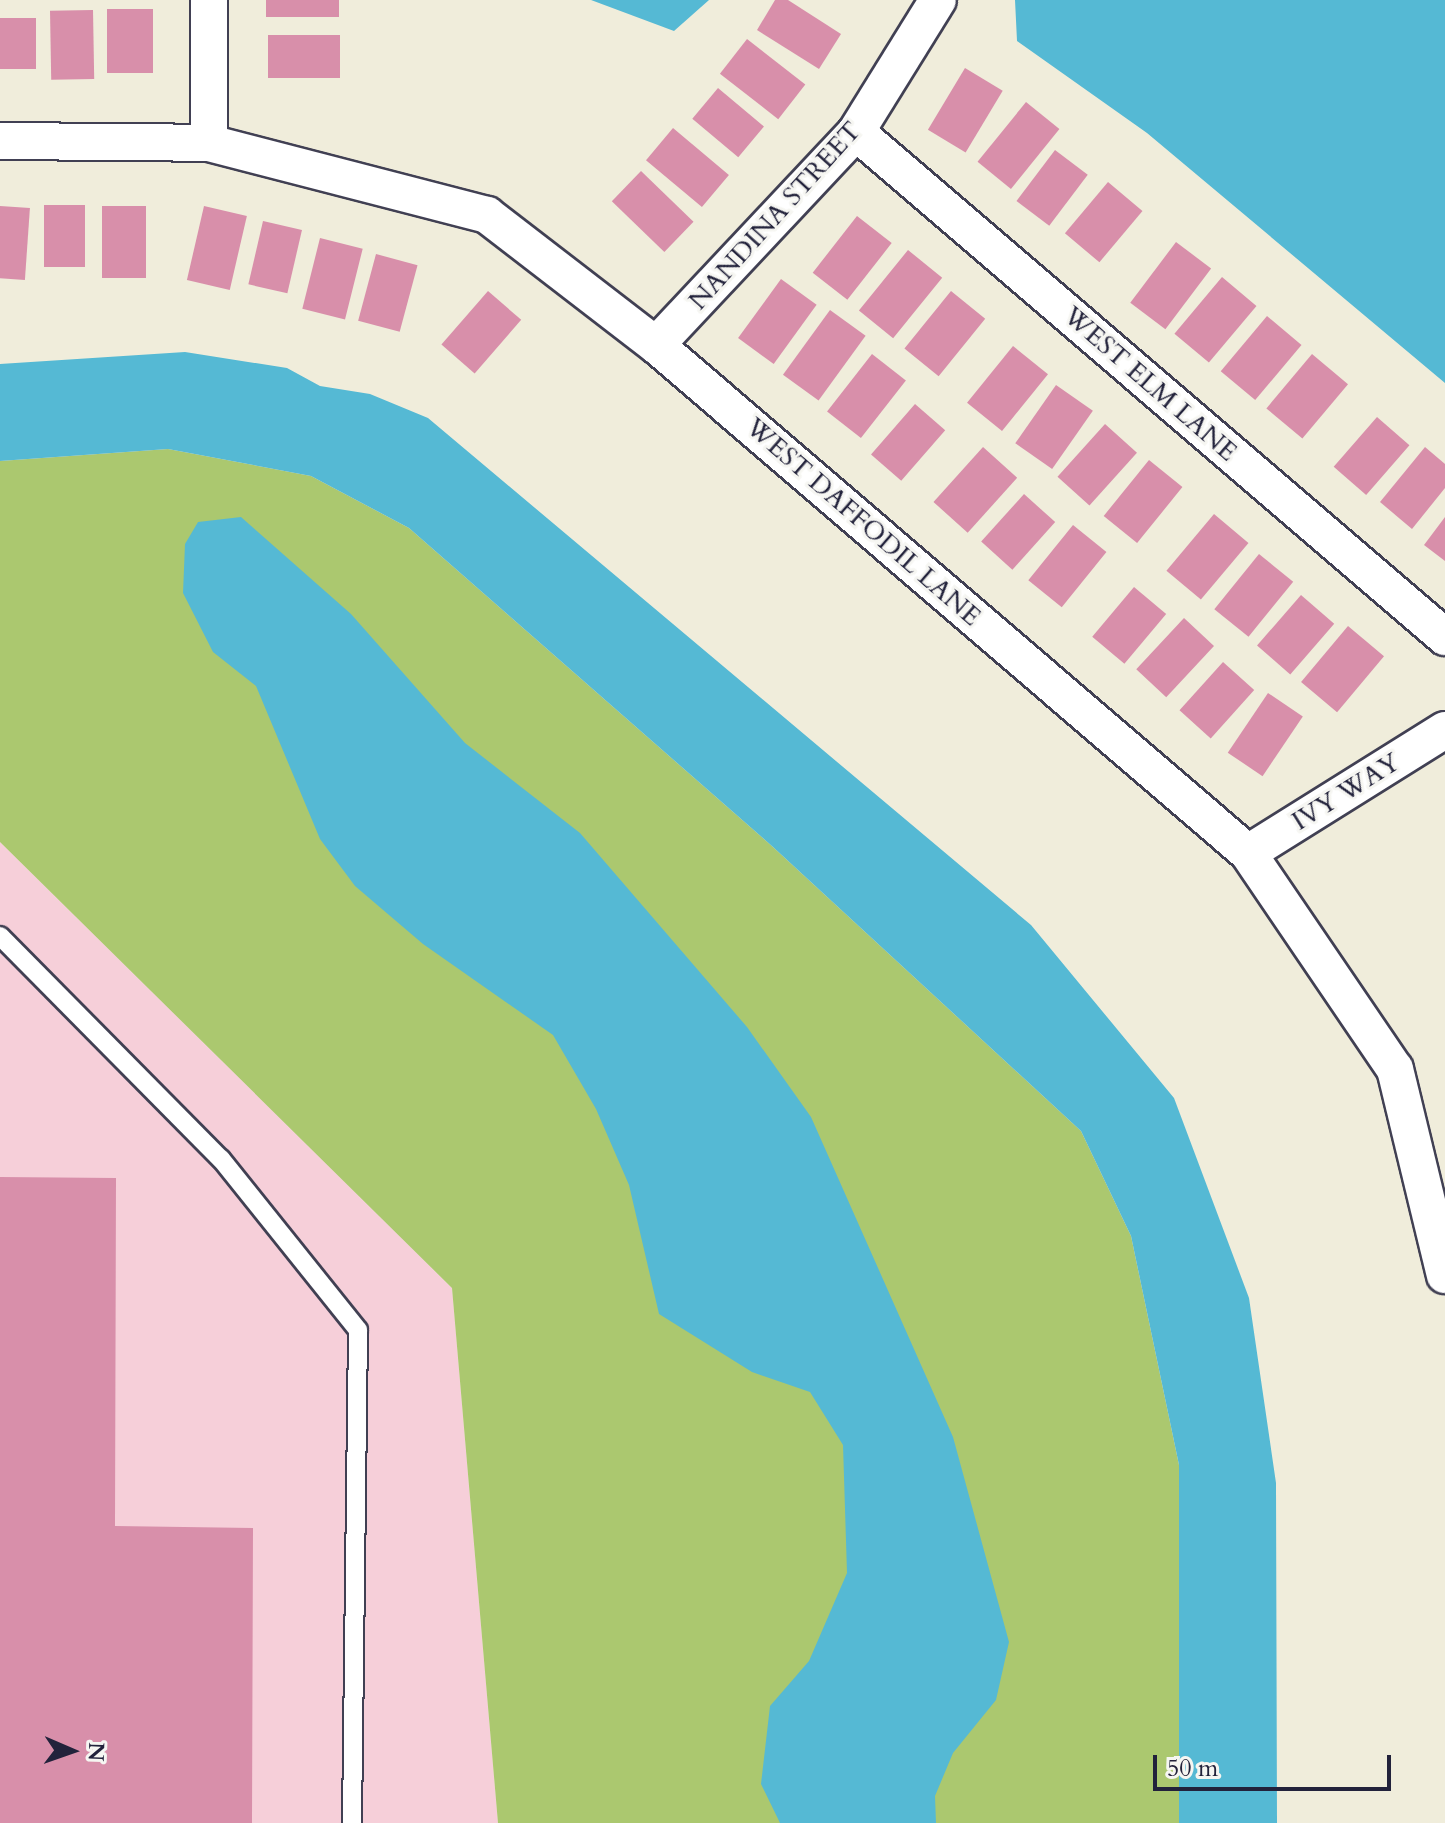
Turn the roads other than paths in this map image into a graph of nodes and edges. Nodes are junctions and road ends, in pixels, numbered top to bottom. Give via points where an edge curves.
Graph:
1 (209, 0) edge
2 (938, 0) edge
3 (856, 132) junction
4 (0, 141) edge
5 (209, 143) junction
6 (656, 345) junction
7 (1445, 637) edge
8 (1445, 730) edge
9 (1248, 853) junction
10 (0, 936) edge
11 (1445, 1275) edge
12 (352, 1823) edge

1 - 5 street
2 - 3 street, NANDINA STREET
3 - 6 street, NANDINA STREET
3 - 7 street, WEST ELM LANE
4 - 5 street, WEST DAFFODIL LANE
5 - 6 street, WEST DAFFODIL LANE via 487,215
6 - 9 street, WEST DAFFODIL LANE
8 - 9 street, IVY WAY
9 - 11 street, WEST DAFFODIL LANE via 1395,1069
10 - 12 lane via 221,1159 358,1330

